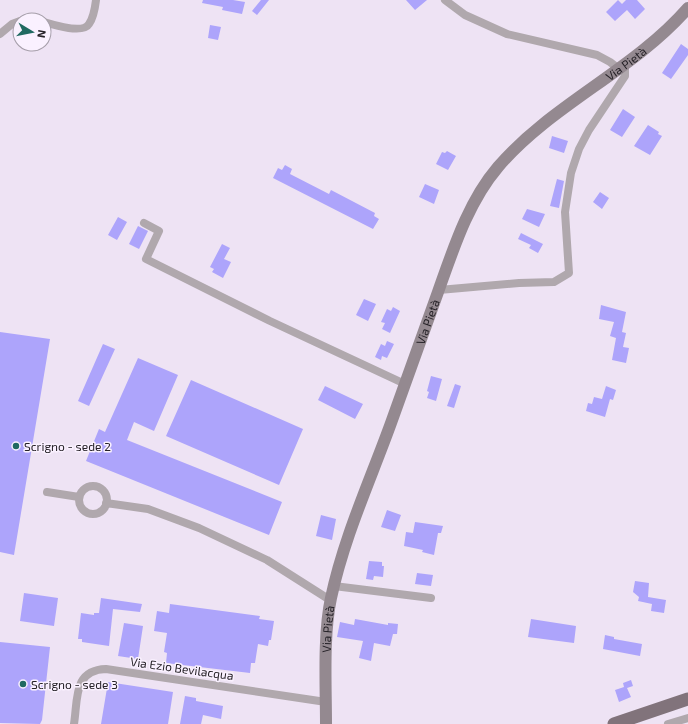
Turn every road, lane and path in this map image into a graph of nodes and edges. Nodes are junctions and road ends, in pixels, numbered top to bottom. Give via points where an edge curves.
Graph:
1 (96, 0) edge
2 (445, 0) edge
3 (688, 8) edge
4 (12, 24) edge
5 (52, 24) edge
6 (0, 34) edge
7 (622, 67) junction
8 (144, 223) dead end
9 (439, 290) junction
10 (405, 384) junction
11 (47, 492) dead end
12 (79, 497) junction
13 (106, 503) junction
14 (334, 586) junction
15 (431, 598) dead end
16 (330, 600) junction
17 (688, 700) edge
18 (326, 702) junction
19 (688, 718) edge
20 (680, 722) edge
21 (74, 724) edge
22 (326, 724) edge
23 (614, 724) edge
24 (668, 724) edge

1 - 5 street via 92,19 84,29
2 - 7 street via 465,15 507,34 597,55
3 - 7 street, Via Pietà via 653,42
4 - 6 street
7 - 9 street, Via Pietà via 539,127 498,167 482,187 472,206
7 - 9 street via 625,76 589,130 571,173 565,212 569,274 554,282 519,282
8 - 10 street via 159,231 146,259
9 - 10 street, Via Pietà
10 - 14 street, Via Pietà via 368,488 347,538
11 - 12 street
12 - 13 street via 88,487 96,487 105,494
12 - 13 street via 82,510 90,514 99,513
13 - 16 street via 148,510 198,528 267,560
14 - 15 street
14 - 16 street, Via Pietà
16 - 18 street, Via Pietà
17 - 23 main road
18 - 21 street, Via Ezio Bevilacqua via 106,669 86,674 80,682
18 - 22 street, Via Pietà
19 - 20 street
20 - 24 street

